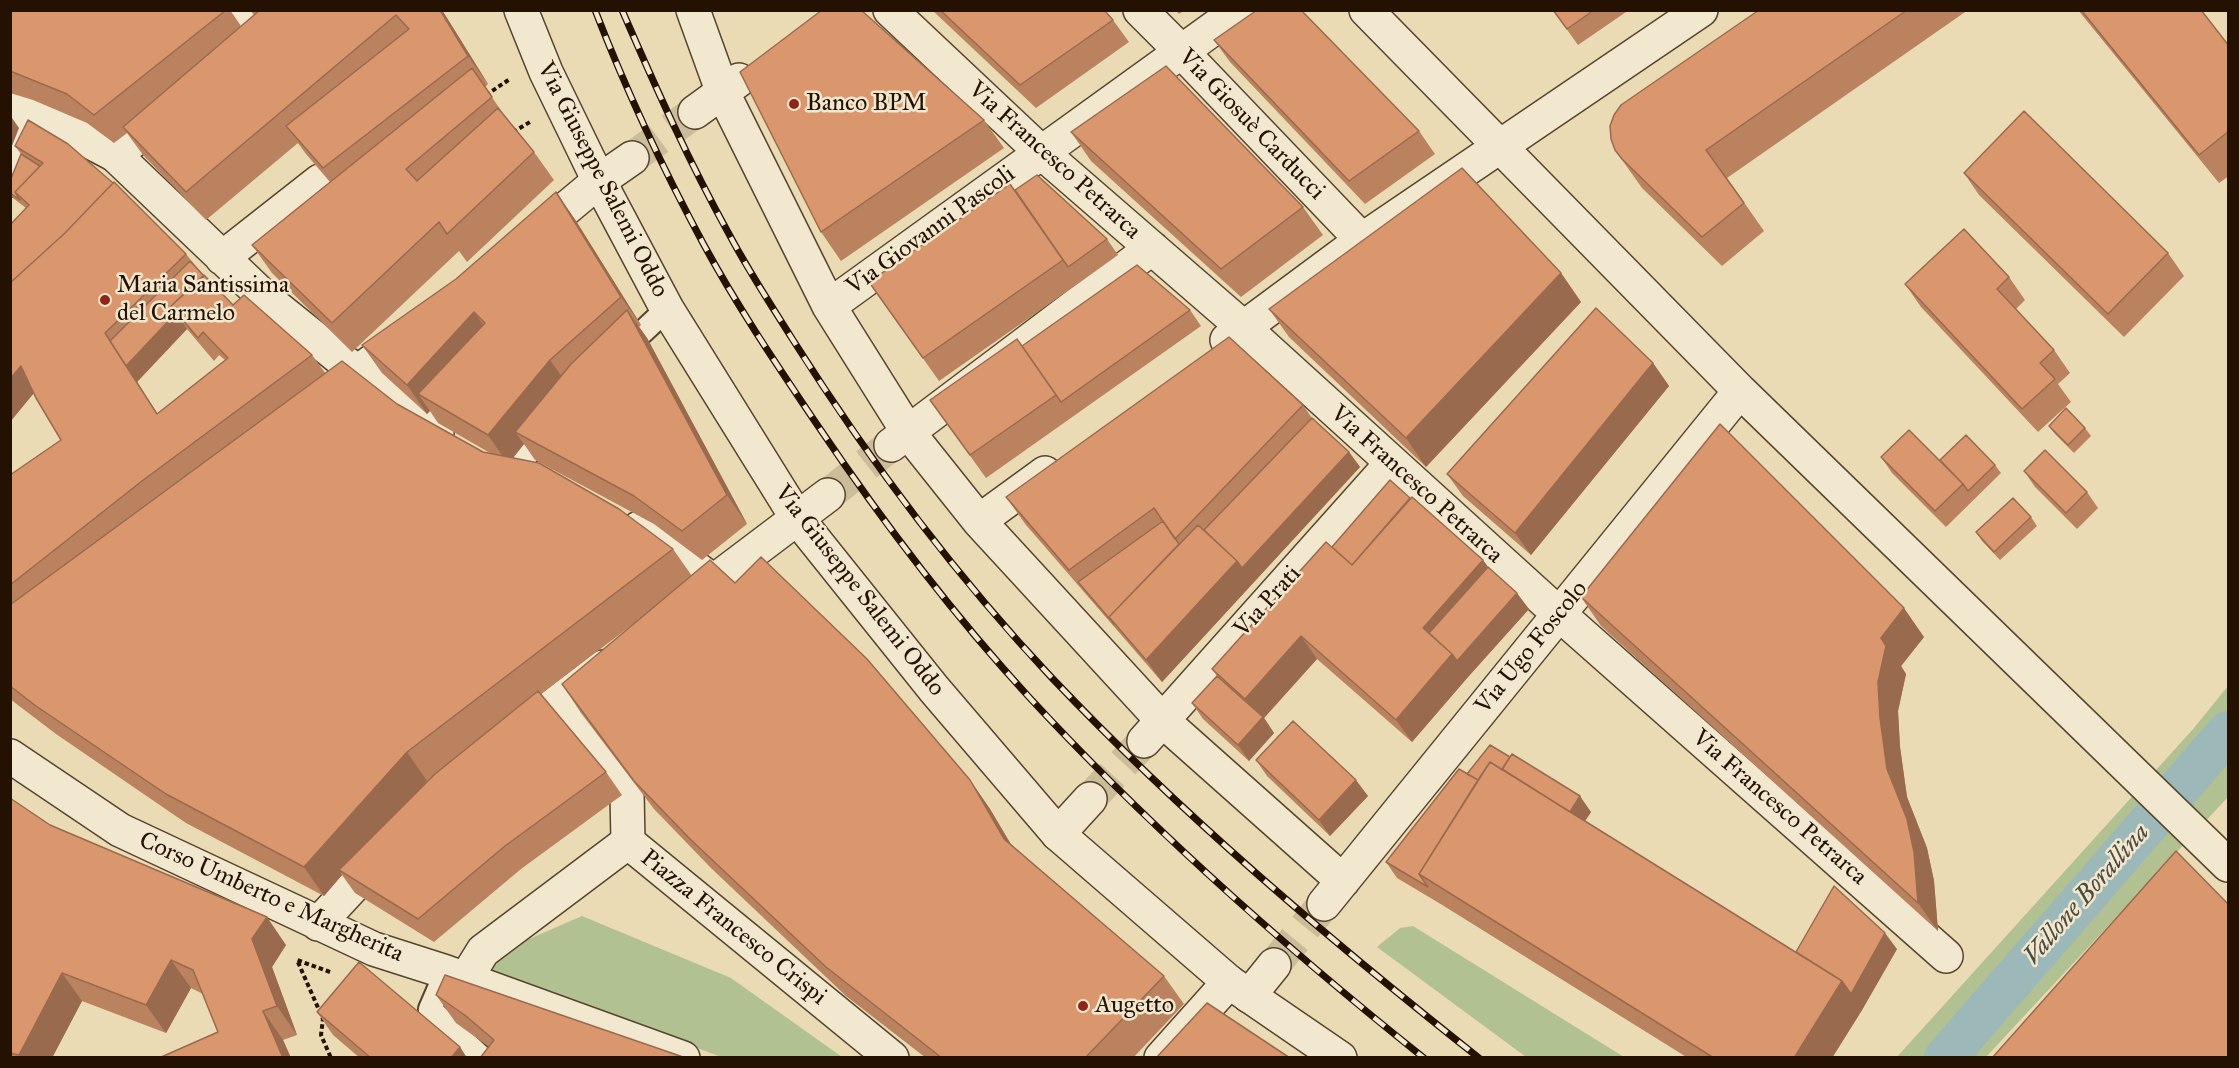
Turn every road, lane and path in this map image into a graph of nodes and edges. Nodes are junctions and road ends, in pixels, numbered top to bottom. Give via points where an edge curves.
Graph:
1 (240, 10) edge
2 (521, 10) edge
3 (693, 10) edge
4 (890, 10) edge
5 (1140, 10) edge
6 (1239, 10) edge
7 (1366, 10) edge
8 (1701, 10) edge
9 (288, 17) edge
10 (1182, 52) junction
11 (541, 59) junction
12 (759, 65) edge
13 (723, 93) junction
14 (188, 96) edge
15 (482, 98) edge
16 (560, 101) junction
17 (22, 108) edge
18 (695, 112) tunnel mouth
19 (512, 133) edge
20 (1499, 146) junction
21 (1041, 152) junction
22 (116, 155) junction
23 (632, 158) tunnel mouth
24 (10, 180) edge
25 (320, 181) edge
26 (599, 181) junction
27 (1362, 240) junction
28 (1152, 248) junction
29 (509, 256) edge
30 (222, 258) junction
31 (829, 306) junction
32 (667, 309) junction
33 (428, 320) edge
34 (1244, 328) junction
35 (1206, 356) edge
36 (602, 369) edge
37 (357, 372) junction
38 (1740, 391) junction
39 (563, 409) edge
40 (299, 415) edge
41 (899, 438) junction
42 (1073, 452) edge
43 (1392, 463) junction
44 (527, 476) joint
45 (828, 495) tunnel mouth
46 (617, 516) edge
47 (797, 518) junction
48 (979, 521) junction
49 (713, 581) junction
50 (1559, 614) junction
51 (667, 617) edge
52 (630, 645) edge
53 (557, 703) junction
54 (1153, 731) junction
55 (495, 751) edge
56 (10, 756) edge
57 (1090, 799) tunnel mouth
58 (403, 833) edge
59 (1058, 834) junction
60 (628, 843) junction
61 (2222, 858) edge
62 (318, 924) junction
63 (1946, 956) dead end
64 (1274, 965) tunnel mouth
65 (338, 975) dead end
66 (455, 976) junction
67 (1239, 989) junction
68 (332, 1058) edge
69 (482, 1058) edge
70 (683, 1058) edge
71 (892, 1058) edge
72 (1161, 1058) edge
73 (1340, 1058) edge

1 - 9 street via 251,45
2 - 11 street, Via Giuseppe Salemi Oddo
3 - 13 street
4 - 21 street, Via Francesco Petrarca
5 - 10 street, Via Giosuè Carducci
6 - 10 street, Via Giovanni Pascoli
7 - 20 street
8 - 20 street
10 - 21 street, Via Giovanni Pascoli
10 - 27 street, Via Giosuè Carducci
11 - 15 path
11 - 16 street, Via Giuseppe Salemi Oddo
12 - 13 street
13 - 18 street
13 - 31 street
14 - 22 street
16 - 19 path
16 - 26 street, Via Giuseppe Salemi Oddo
17 - 22 street
17 - 24 street
20 - 27 street
20 - 38 street
21 - 28 street, Via Francesco Petrarca
21 - 31 street, Via Giovanni Pascoli
22 - 30 street
23 - 26 street
25 - 30 street
26 - 29 street
26 - 32 street, Via Giuseppe Salemi Oddo
27 - 34 street
28 - 34 street, Via Francesco Petrarca
28 - 41 street
30 - 37 street
31 - 41 street
32 - 36 lane
32 - 47 street, Via Giuseppe Salemi Oddo
33 - 37 street
34 - 35 street
34 - 43 street, Via Francesco Petrarca
37 - 40 street
37 - 44 street via 426,425 503,470
38 - 50 street, Via Ugo Foscolo
38 - 61 street
39 - 44 lane
41 - 48 street
42 - 48 street
43 - 50 street, Via Francesco Petrarca
43 - 54 street, Via Prati
45 - 47 street
46 - 49 street via 655,538
47 - 49 street
47 - 59 street, Via Giuseppe Salemi Oddo via 934,689
48 - 54 street
49 - 51 street
50 - 54 street, Via Ugo Foscolo via 1333,892
50 - 63 street, Via Francesco Petrarca
52 - 53 street
53 - 55 street
53 - 60 street via 567,721 627,793
56 - 62 street, Corso Umberto e Margherita via 120,830
57 - 59 street
58 - 62 street
59 - 67 street, Via Giuseppe Salemi Oddo
60 - 66 street, Piazza Francesco Crispi
60 - 71 street, Piazza Francesco Crispi
62 - 66 street, Corso Umberto e Margherita via 374,950
64 - 67 street
65 - 68 path via 297,960 323,1019 321,1035
66 - 69 lane via 430,1009
66 - 70 street, Corso Umberto e Margherita
67 - 72 street
67 - 73 street, Via Giuseppe Salemi Oddo

